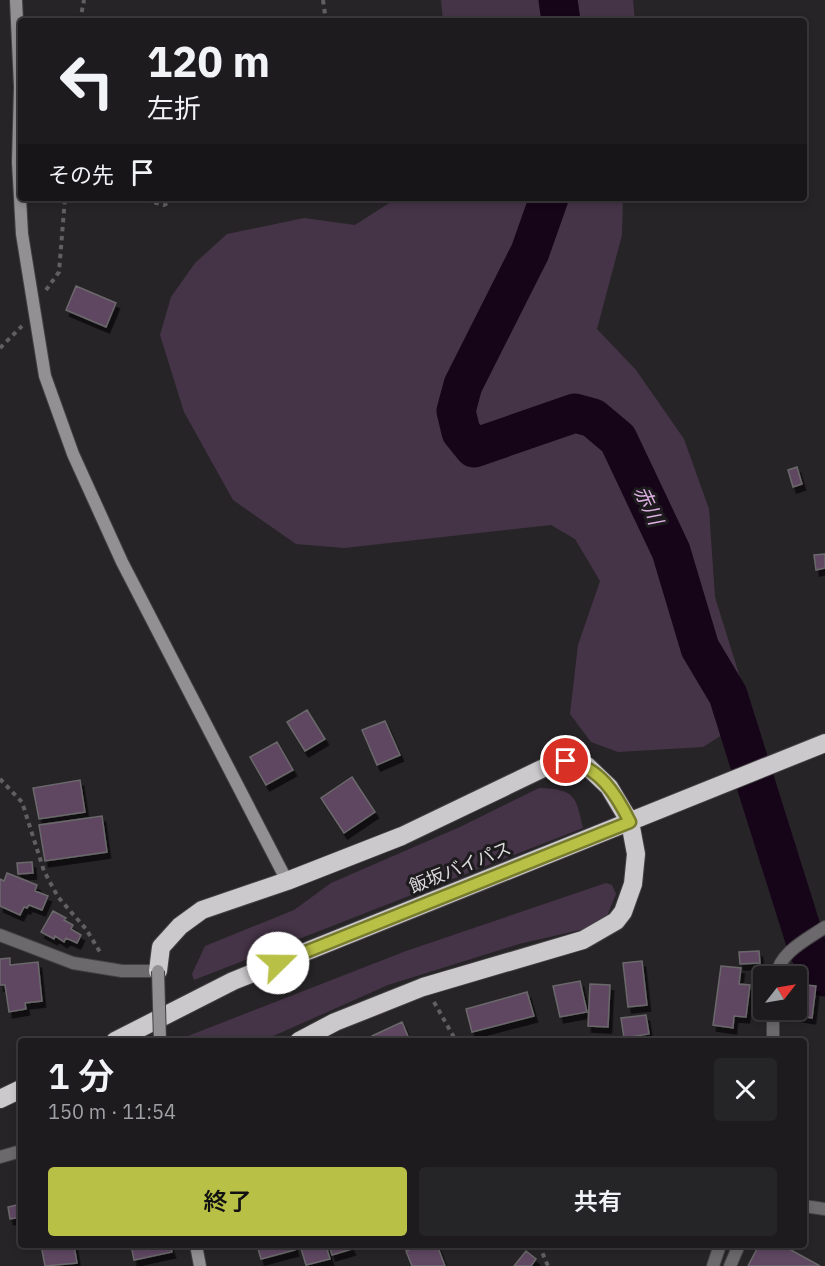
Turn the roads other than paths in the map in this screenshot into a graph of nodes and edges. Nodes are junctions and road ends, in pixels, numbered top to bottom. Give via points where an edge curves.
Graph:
1 (16, 0) edge
2 (18, 44) edge
3 (20, 201) edge
4 (825, 743) edge
5 (630, 822) junction
6 (286, 881) junction
7 (825, 927) edge
8 (0, 935) edge
9 (779, 966) edge
10 (158, 971) junction
11 (773, 1020) edge
12 (121, 1038) edge
13 (160, 1038) edge
14 (305, 1038) edge
15 (773, 1038) edge
16 (18, 1090) edge
17 (0, 1099) edge
18 (18, 1152) edge
19 (0, 1157) edge
20 (807, 1206) edge
21 (825, 1209) edge
22 (197, 1248) edge
23 (719, 1248) edge
24 (738, 1248) edge
25 (200, 1266) edge
26 (713, 1266) edge
27 (730, 1266) edge

1 - 2 street
3 - 6 street via 31,301 45,376 73,454 122,562
4 - 5 highway, 飯坂バイパス
5 - 6 highway via 598,776 586,766 566,761 517,779 402,836
5 - 12 highway, 飯坂バイパス via 234,981
5 - 14 highway via 636,854 633,884 616,921 582,940 423,987
6 - 10 highway via 202,910 161,947
7 - 9 street via 788,953
8 - 10 street via 73,963
10 - 13 street, bridge
11 - 15 street
16 - 17 highway
18 - 19 street
20 - 21 street
22 - 25 street
23 - 26 street
24 - 27 street

